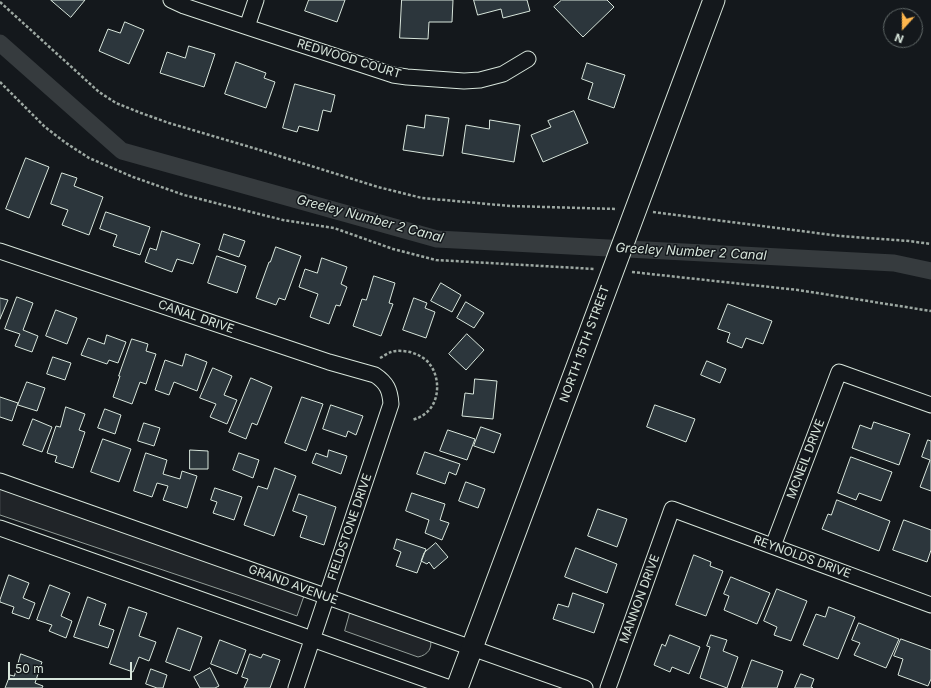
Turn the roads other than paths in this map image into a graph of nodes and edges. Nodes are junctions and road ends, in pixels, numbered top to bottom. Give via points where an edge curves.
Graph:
1 (171, 0) edge
2 (256, 0) edge
3 (714, 0) edge
4 (247, 27) junction
5 (528, 60) dead end
6 (0, 251) edge
7 (389, 389) joint
8 (931, 405) edge
9 (0, 481) edge
10 (672, 509) joint
11 (0, 528) edge
12 (773, 546) junction
13 (326, 596) junction
14 (931, 605) edge
15 (312, 639) junction
16 (472, 648) junction
17 (296, 688) edge
18 (450, 688) edge
19 (457, 688) edge
20 (585, 688) edge
21 (608, 688) edge

1 - 4 street, REDWOOD COURT
2 - 4 street
3 - 16 street, NORTH 15TH STREET
4 - 5 street, REDWOOD COURT via 393,75 407,77 480,80 503,74
6 - 7 street, CANAL DRIVE via 329,362 375,375
7 - 13 street, FIELDSTONE DRIVE via 391,404
8 - 12 street, MCNEIL DRIVE via 839,372
9 - 13 street, GRAND AVENUE
10 - 12 street, REYNOLDS DRIVE
10 - 21 street, MANNON DRIVE
11 - 15 street
12 - 14 street, REYNOLDS DRIVE
13 - 15 street, FIELDSTONE DRIVE
13 - 16 street, GRAND AVENUE
15 - 17 street, FIELDSTONE DRIVE
15 - 18 street
16 - 19 street, NORTH 15TH STREET
16 - 20 street, GRAND AVENUE

